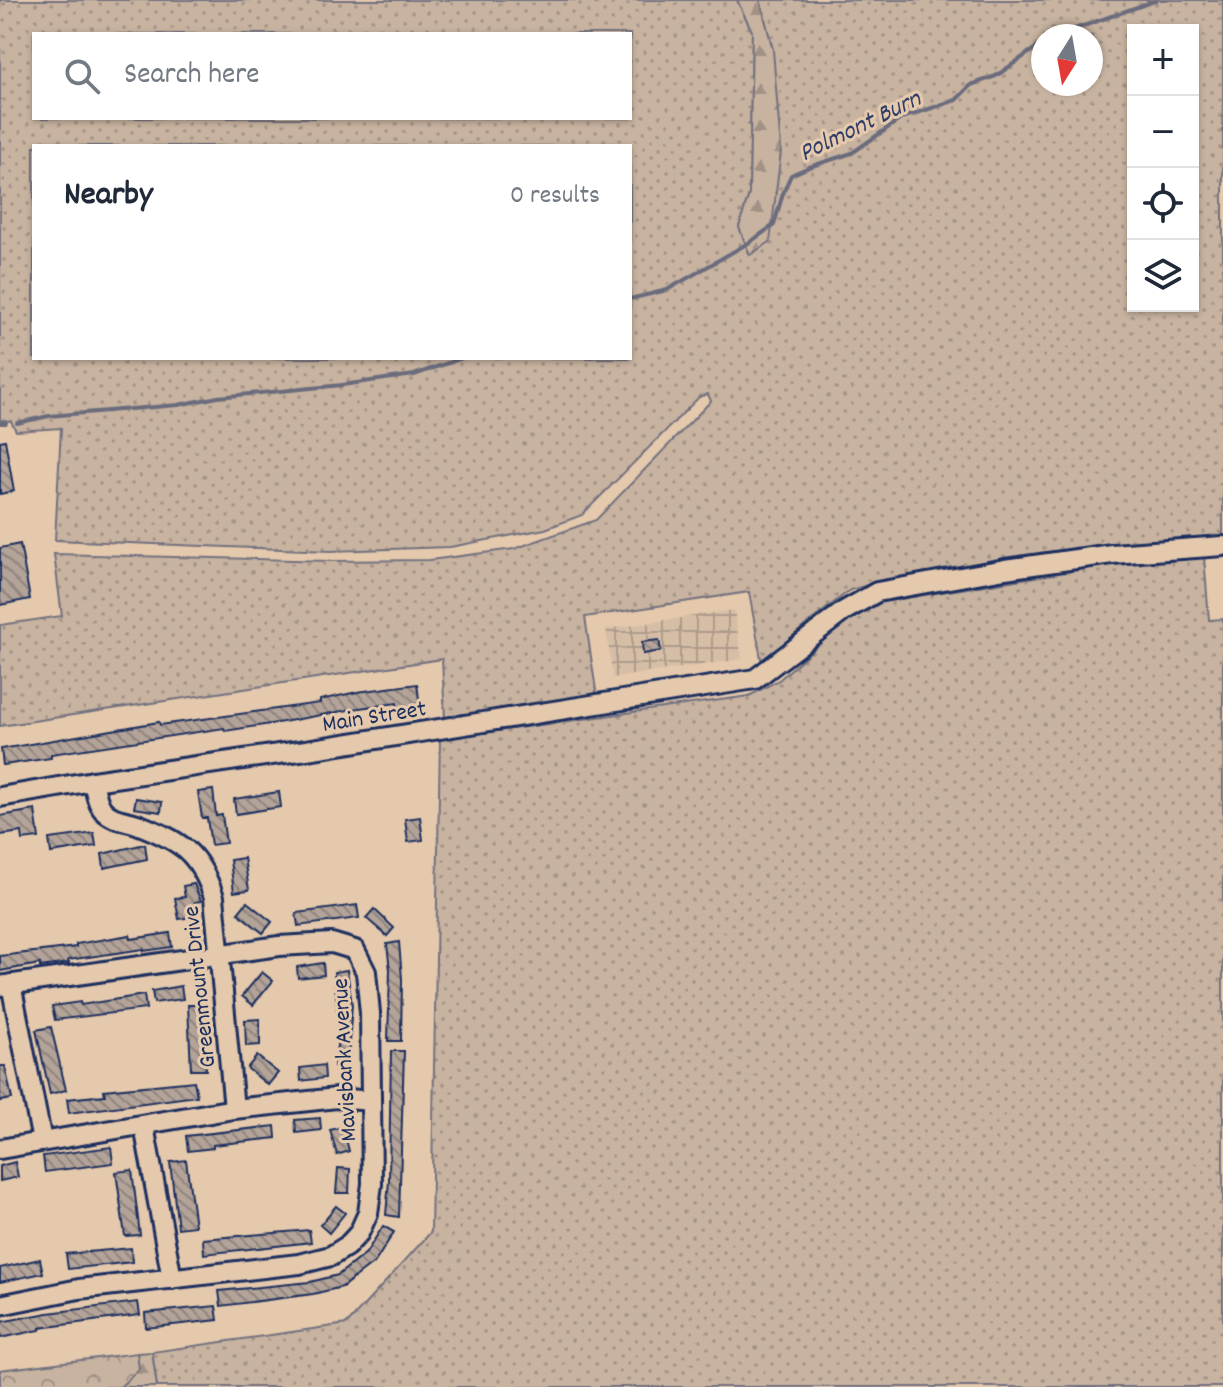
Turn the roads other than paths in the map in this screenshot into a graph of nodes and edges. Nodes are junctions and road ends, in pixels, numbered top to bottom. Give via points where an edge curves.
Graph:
1 (1223, 546) edge
2 (93, 781) junction
3 (0, 797) edge
4 (219, 954) junction
5 (5, 985) edge
6 (371, 1101) junction
7 (234, 1109) junction
8 (144, 1126) junction
9 (42, 1141) junction
10 (0, 1149) edge
11 (172, 1279) junction
12 (0, 1305) edge

1 - 2 street, Main Street via 1112,554 877,592 755,679
2 - 3 street, Main Street
2 - 4 street, Greenmount Drive via 101,808 116,821 170,838 194,855 214,897
4 - 5 street, Mavisbank Avenue
4 - 6 street, Mavisbank Avenue via 332,943 355,950 366,972
4 - 7 street, Greenmount Drive
5 - 9 street
6 - 7 street via 337,1098
6 - 11 street, Mavisbank Avenue via 368,1213 347,1246 299,1264
7 - 8 street
8 - 9 street
8 - 11 street
9 - 10 street
11 - 12 street, Mavisbank Avenue via 79,1289

